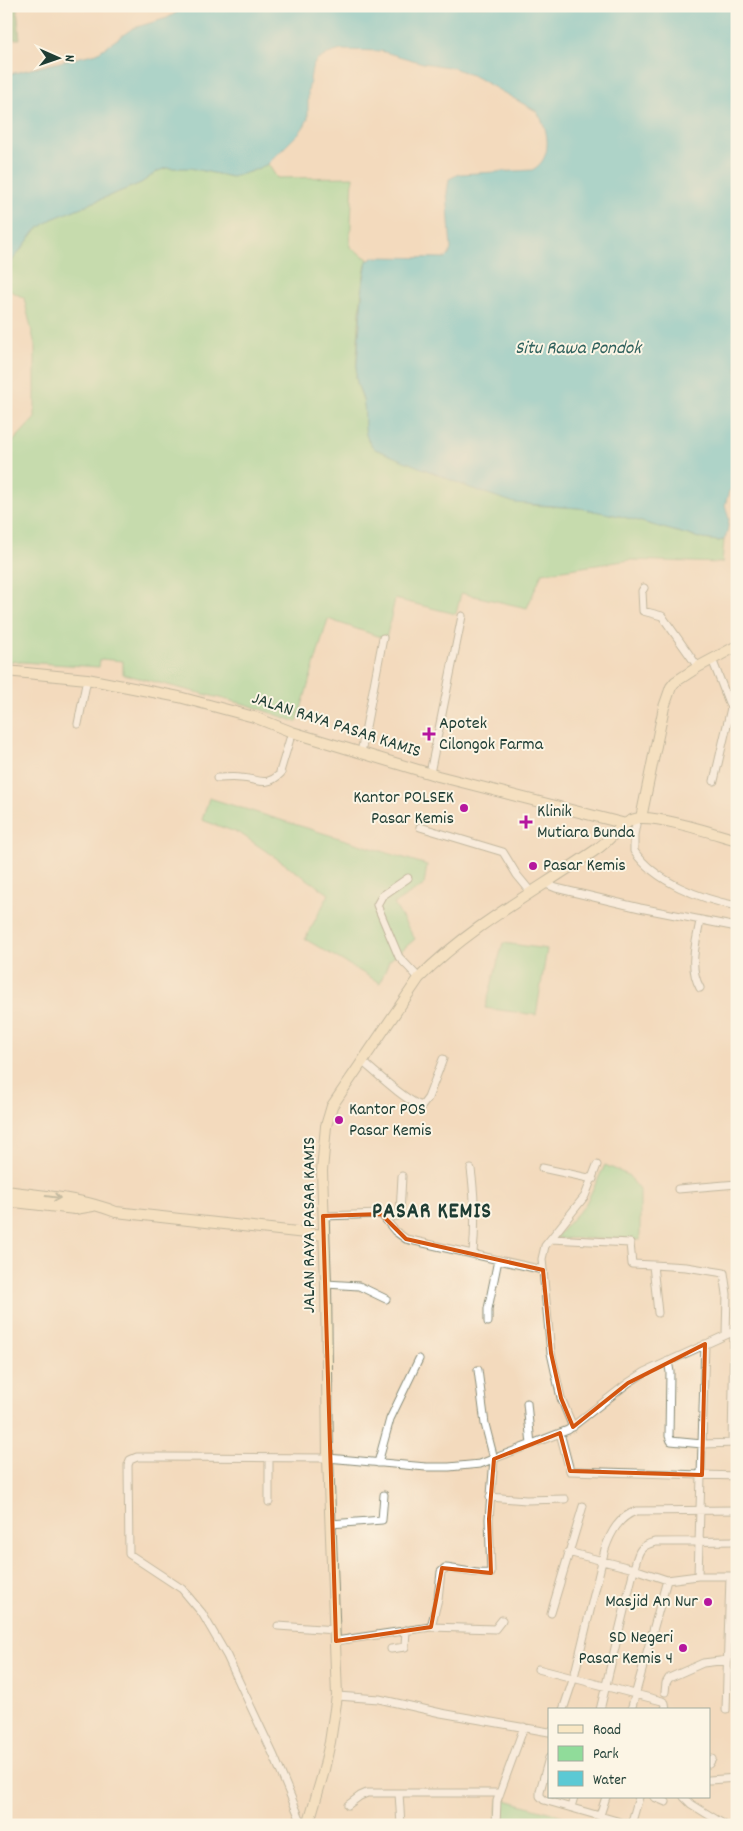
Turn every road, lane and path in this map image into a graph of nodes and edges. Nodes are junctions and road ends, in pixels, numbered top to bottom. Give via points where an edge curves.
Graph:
1 (644, 588) dead end
2 (462, 616) dead end
3 (383, 638) dead end
4 (737, 646) edge
5 (712, 659) junction
6 (698, 667) junction
7 (6, 671) edge
8 (87, 679) junction
9 (78, 724) dead end
10 (292, 732) junction
11 (361, 753) junction
12 (430, 773) junction
13 (217, 778) dead end
14 (714, 780) dead end
15 (639, 819) junction
16 (626, 824) junction
17 (420, 827) dead end
18 (737, 840) edge
19 (408, 878) dead end
20 (546, 884) junction
21 (530, 892) junction
22 (737, 906) edge
23 (700, 921) junction
24 (737, 927) edge
25 (419, 978) junction
26 (700, 988) dead end
27 (443, 1059) dead end
28 (362, 1061) junction
29 (597, 1165) dead end
30 (542, 1168) dead end
31 (471, 1169) dead end
32 (402, 1176) dead end
33 (593, 1179) junction
34 (737, 1184) edge
35 (678, 1189) dead end
36 (6, 1191) edge
37 (6, 1201) edge
38 (99, 1205) junction
39 (323, 1216) junction
40 (384, 1217) junction
41 (324, 1235) junction
42 (551, 1239) junction
43 (473, 1253) junction
44 (498, 1260) junction
45 (653, 1265) junction
46 (543, 1270) junction
47 (326, 1284) junction
48 (386, 1299) dead end
49 (658, 1313) dead end
50 (488, 1322) dead end
51 (732, 1332) edge
52 (705, 1344) junction
53 (418, 1359) dead end
54 (668, 1361) junction
55 (478, 1370) dead end
56 (527, 1402) dead end
57 (573, 1427) junction
58 (560, 1433) junction
59 (734, 1443) edge
60 (702, 1444) junction
61 (531, 1445) junction
62 (269, 1458) junction
63 (328, 1458) junction
64 (494, 1459) junction
65 (378, 1463) junction
66 (702, 1475) junction
67 (737, 1476) edge
68 (384, 1495) dead end
69 (490, 1497) junction
70 (565, 1499) dead end
71 (269, 1502) dead end
72 (583, 1506) dead end
73 (700, 1510) junction
74 (737, 1510) edge
75 (331, 1524) junction
76 (700, 1540) junction
77 (737, 1541) edge
78 (568, 1552) junction
79 (603, 1561) junction
80 (634, 1569) junction
81 (698, 1576) junction
82 (733, 1576) edge
83 (667, 1580) junction
84 (551, 1613) dead end
85 (502, 1620) dead end
86 (278, 1626) dead end
87 (431, 1627) junction
88 (335, 1630) junction
89 (406, 1630) junction
90 (336, 1641) junction
91 (728, 1643) junction
92 (737, 1644) edge
93 (391, 1649) dead end
94 (728, 1660) junction
95 (538, 1669) dead end
96 (574, 1677) junction
97 (607, 1686) junction
98 (665, 1692) dead end
99 (635, 1695) junction
100 (337, 1696) junction
101 (564, 1708) edge
102 (601, 1708) edge
103 (632, 1708) edge
104 (666, 1708) edge
105 (726, 1710) dead end
106 (524, 1727) junction
107 (548, 1732) edge
108 (548, 1762) edge
109 (737, 1778) edge
110 (710, 1780) edge
111 (399, 1792) junction
112 (500, 1793) junction
113 (574, 1798) edge
114 (606, 1798) edge
115 (639, 1798) edge
116 (656, 1798) edge
117 (692, 1800) edge
118 (666, 1802) dead end
119 (348, 1805) dead end
120 (571, 1807) junction
121 (600, 1815) junction
122 (723, 1824) edge
123 (308, 1825) edge
124 (401, 1825) edge
125 (496, 1825) edge
126 (631, 1825) edge

1 - 6 street via 643,611 662,616
2 - 12 street
3 - 11 street
4 - 5 main road
5 - 6 main road
5 - 14 street via 731,708
6 - 15 main road via 675,682 668,695
7 - 8 main road, JALAN RAYA PASAR KAMIS
8 - 9 street
8 - 10 main road, JALAN RAYA PASAR KAMIS via 218,707
10 - 11 main road, JALAN RAYA PASAR KAMIS
10 - 13 street via 281,773 274,780
11 - 12 main road, JALAN RAYA PASAR KAMIS
12 - 16 main road, JALAN RAYA PASAR KAMIS
15 - 16 main road
15 - 18 main road via 672,823
15 - 22 street via 634,851 649,867 696,896
16 - 20 main road, JALAN RAYA PASAR KAMIS via 602,846
17 - 21 street via 503,852
19 - 25 street via 382,896 377,905 398,957
20 - 21 main road, JALAN RAYA PASAR KAMIS
20 - 23 street
21 - 25 main road, JALAN RAYA PASAR KAMIS via 472,933
23 - 24 street
23 - 26 street via 692,961
25 - 28 main road, JALAN RAYA PASAR KAMIS
27 - 28 street via 422,1106
28 - 39 main road, JALAN RAYA PASAR KAMIS via 328,1115 322,1171
29 - 33 street
30 - 33 street
31 - 43 street via 476,1201
32 - 40 street via 400,1213
33 - 42 street via 585,1196
34 - 35 street
36 -> 38 main road
37 - 38 main road via 75,1209
38 - 41 main road via 116,1212
39 - 40 street via 376,1213
39 - 41 main road, JALAN RAYA PASAR KAMIS
40 - 43 street via 406,1239
41 - 47 main road, JALAN RAYA PASAR KAMIS
42 - 45 street via 631,1244 632,1264
42 - 46 street via 544,1251
43 - 44 street
44 - 46 street
44 - 50 street
45 - 49 street
45 - 51 street via 724,1272
46 - 57 street via 551,1353 561,1398
47 - 48 street via 359,1286
47 - 63 main road, JALAN RAYA PASAR KAMIS
51 - 52 street
51 - 59 street
52 - 54 street
52 - 60 street
53 - 65 street via 390,1418
54 - 57 street via 628,1383
54 - 60 street via 671,1441
55 - 64 street via 485,1424
56 - 61 street
57 - 58 street
58 - 61 street
58 - 66 street via 572,1471
59 - 60 street
60 - 66 street
61 - 64 street
62 - 63 street
62 - 71 street
62 - 123 street via 155,1457 130,1460 129,1554 182,1589 202,1613 227,1656 301,1821
63 - 65 street
63 - 75 main road, JALAN RAYA PASAR KAMIS
64 - 65 street via 449,1467
64 - 69 street
66 - 67 street
66 - 73 street
68 - 75 street via 382,1520
69 - 70 street
69 - 87 street via 491,1573 446,1568 441,1572
72 - 78 street
73 - 74 street
73 - 76 street
73 - 79 street via 636,1511 628,1514 611,1534
75 - 88 main road, JALAN RAYA PASAR KAMIS
76 - 77 street
76 - 80 street via 647,1544 639,1550
76 - 81 street
78 - 79 street
78 - 84 street
79 - 80 street
79 - 96 street
80 - 83 street
80 - 97 street
81 - 82 street
81 - 83 street
82 - 91 street
83 - 99 street
85 - 87 street via 495,1629
86 - 88 street
87 - 89 street
88 - 90 main road, JALAN RAYA PASAR KAMIS
89 - 90 street
89 - 93 street via 405,1647
90 - 100 main road, JALAN RAYA PASAR KAMIS
91 - 92 street
91 - 94 street
94 - 98 street via 704,1663 669,1678
94 - 105 street
95 - 96 street
96 - 97 street
96 - 101 street
97 - 99 street
97 - 102 street
99 - 103 street
99 - 104 street via 662,1701
100 - 106 street via 379,1699
100 - 123 main road, JALAN RAYA PASAR KAMIS via 325,1766
106 - 107 street
106 - 112 street
108 - 120 street via 540,1796
109 - 110 street
111 - 112 street
111 - 119 street via 367,1794
111 - 124 street
112 - 125 street
113 - 120 street
114 - 121 street
115 - 126 street
116 - 118 street
117 - 122 street
120 - 121 street
121 - 126 street

